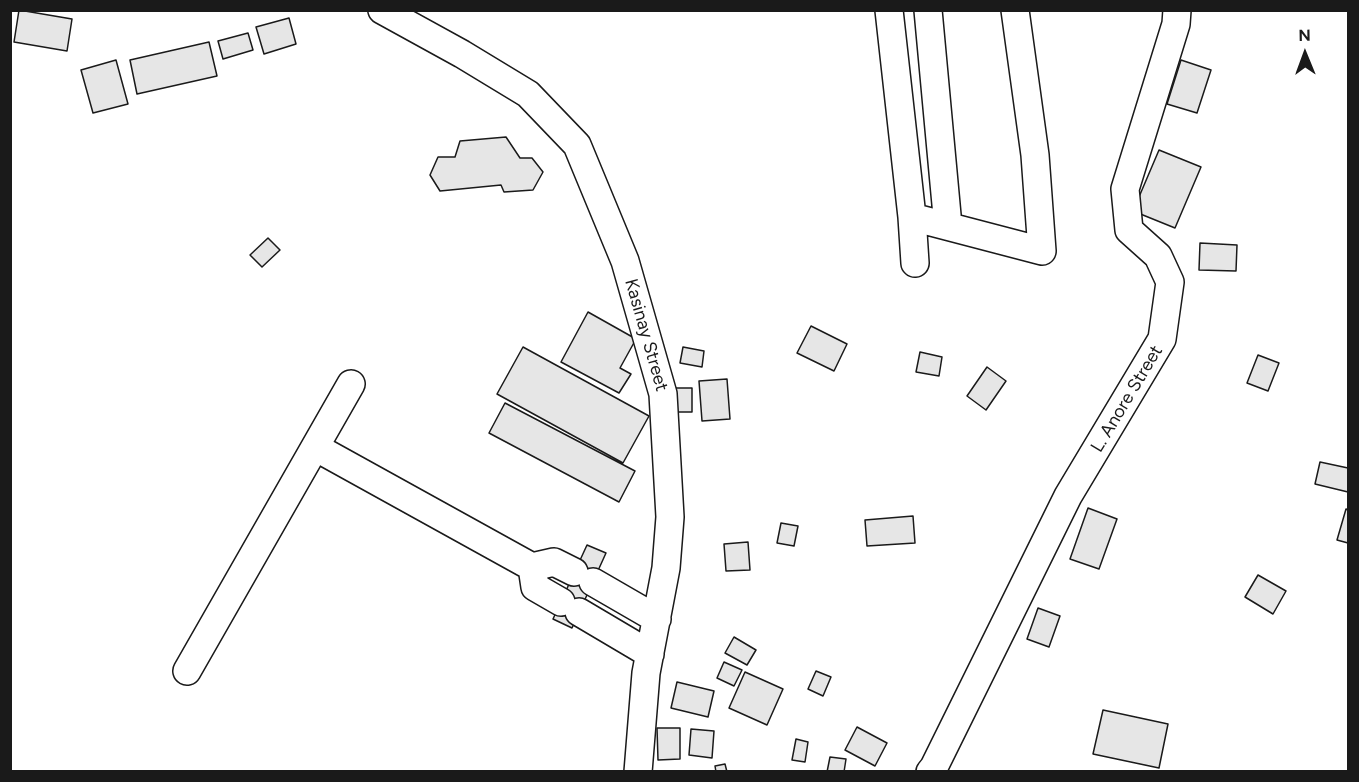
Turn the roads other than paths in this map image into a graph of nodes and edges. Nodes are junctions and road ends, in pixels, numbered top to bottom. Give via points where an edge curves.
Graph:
1 (382, 10) edge
2 (889, 10) edge
3 (928, 10) edge
4 (1014, 10) edge
5 (1177, 10) edge
6 (423, 20) edge
7 (912, 217) junction
8 (948, 226) junction
9 (915, 263) dead end
10 (351, 384) dead end
11 (315, 447) junction
12 (532, 567) junction
13 (657, 619) junction
14 (650, 654) junction
15 (187, 671) dead end
16 (638, 771) edge
17 (930, 771) edge

1 - 6 street, Kasinay Street
2 - 7 street
3 - 8 street
4 - 8 street via 1035,155 1042,250
5 - 17 street, L. Anore Street via 1125,189 1129,230 1158,256 1170,282 1162,339 1068,496
6 - 13 street, Kasinay Street via 462,54 528,94 577,145 625,261 663,394 670,517
7 - 8 street
7 - 9 street
10 - 11 street
11 - 12 street
11 - 15 street
12 - 13 street via 554,562
12 - 14 street via 535,587
13 - 14 street, Kasinay Street
14 - 16 street, Kasinay Street

